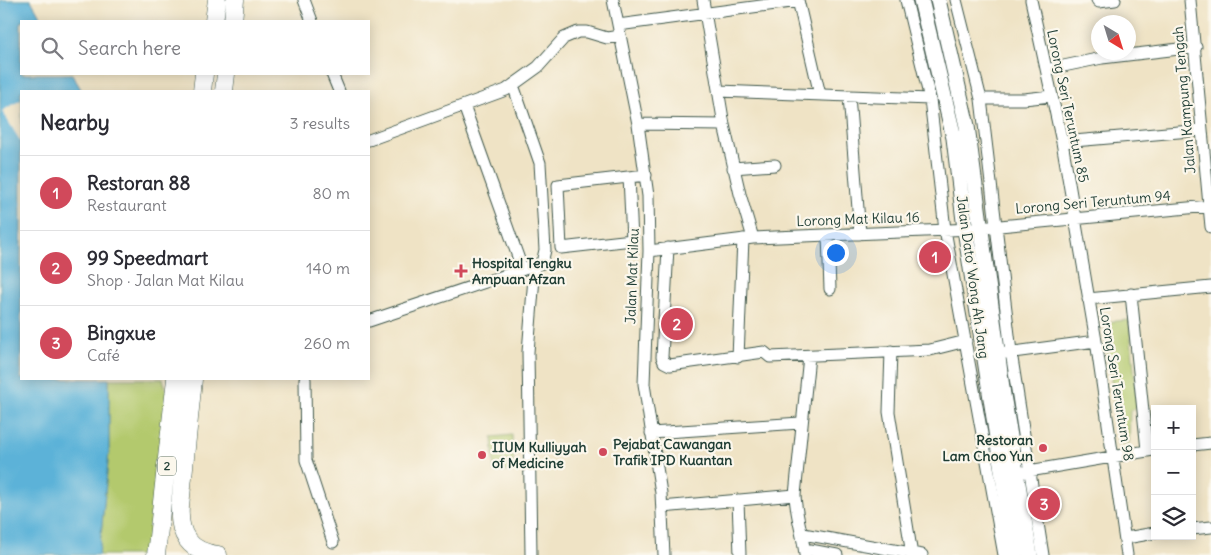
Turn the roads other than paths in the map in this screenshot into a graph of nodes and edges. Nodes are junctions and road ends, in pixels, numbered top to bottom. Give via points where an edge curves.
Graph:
1 (217, 0) edge
2 (235, 0) edge
3 (304, 0) edge
4 (613, 0) edge
5 (703, 0) edge
6 (798, 0) edge
7 (906, 0) edge
8 (921, 0) edge
9 (938, 0) edge
10 (956, 0) edge
11 (1031, 0) edge
12 (1096, 0) edge
13 (1115, 0) edge
14 (1190, 0) edge
15 (706, 13) junction
16 (214, 20) edge
17 (233, 20) edge
18 (312, 20) edge
19 (619, 30) junction
20 (1196, 46) junction
21 (950, 50) junction
22 (969, 50) junction
23 (1054, 68) dead end
24 (204, 75) edge
25 (332, 75) edge
26 (1199, 83) junction
27 (1211, 83) edge
28 (514, 85) junction
29 (202, 90) edge
30 (339, 90) edge
31 (719, 91) junction
32 (820, 95) junction
33 (849, 96) junction
34 (1051, 96) junction
35 (930, 99) junction
36 (981, 99) junction
37 (464, 106) junction
38 (638, 124) junction
39 (724, 125) junction
40 (1206, 135) edge
41 (370, 140) edge
42 (1062, 142) junction
43 (775, 166) dead end
44 (733, 168) junction
45 (646, 175) junction
46 (629, 177) junction
47 (1209, 206) junction
48 (1075, 219) junction
49 (996, 227) junction
50 (1211, 227) edge
51 (972, 229) junction
52 (945, 230) junction
53 (860, 234) junction
54 (828, 235) junction
55 (748, 238) junction
56 (668, 248) junction
57 (649, 251) junction
58 (535, 265) junction
59 (522, 268) junction
60 (1211, 287) edge
61 (830, 289) dead end
62 (1131, 294) junction
63 (1088, 299) junction
64 (370, 321) edge
65 (1096, 341) junction
66 (966, 342) junction
67 (891, 352) junction
68 (1004, 353) junction
69 (809, 356) junction
70 (738, 357) junction
71 (176, 380) edge
72 (193, 380) edge
73 (305, 380) edge
74 (800, 423) junction
75 (651, 433) junction
76 (1211, 443) edge
77 (1196, 445) edge
78 (1151, 450) edge
79 (1114, 456) junction
80 (1031, 470) junction
81 (1015, 474) junction
82 (795, 495) junction
83 (738, 500) junction
84 (662, 507) junction
85 (1211, 527) edge
86 (1196, 529) edge
87 (803, 534) junction
88 (1151, 534) edge
89 (1126, 538) junction
90 (333, 542) dead end
91 (157, 548) edge
92 (805, 552) edge
93 (213, 555) edge
94 (531, 555) edge
95 (664, 555) edge
96 (740, 555) edge
97 (837, 555) edge
98 (916, 555) edge
99 (1004, 555) edge
100 (1015, 555) edge
101 (1030, 555) edge
102 (1043, 555) edge
103 (1127, 555) edge

1 - 16 highway
2 - 17 highway
3 - 18 street
4 - 19 street, Jalan Mat Kilau
5 - 15 street
6 - 15 street
6 - 32 street
7 - 35 street
8 - 51 main road, Jalan Dato' Wong Ah Jang
9 - 21 main road, Jalan Dato' Wong Ah Jang
10 - 22 street
11 - 34 street, Lorong Seri Teruntum 85
12 - 13 street
14 - 20 street, Jalan Kampung Tengah
15 - 19 street
15 - 31 street
19 - 28 street via 607,38 587,32 564,38 538,67
19 - 38 street, Jalan Mat Kilau
20 - 23 street
20 - 26 street, Jalan Kampung Tengah
21 - 22 street
21 - 51 main road, Jalan Dato' Wong Ah Jang via 967,126
22 - 36 street
24 - 29 highway
25 - 30 street
26 - 27 street
26 - 40 street, Jalan Kampung Tengah
28 - 37 street
28 - 58 street via 540,163 545,257 542,263
31 - 32 street
31 - 39 street
32 - 33 street
33 - 35 street
33 - 53 street
34 - 36 street
34 - 42 street, Lorong Seri Teruntum 85
35 - 52 street
36 - 49 street
37 - 41 street
37 - 59 street
38 - 39 street
38 - 45 street, Jalan Mat Kilau
39 - 44 street
40 - 42 street
40 - 47 street, Jalan Kampung Tengah
42 - 48 street, Lorong Seri Teruntum 85
43 - 44 street
44 - 55 street
45 - 46 street
45 - 57 street, Jalan Mat Kilau
46 - 46 street via 632,240 561,248 558,185
47 - 48 street, Lorong Seri Teruntum 94
47 - 50 street, Jalan Kampung Tengah
48 - 49 street, Lorong Seri Teruntum 94
48 - 63 street, Lorong Seri Teruntum 98
49 - 51 street, Lorong Seri Teruntum 94
49 - 68 street
51 - 52 street, Lorong Mat Kilau 16
51 - 68 main road, Jalan Dato' Wong Ah Jang
51 - 100 main road, Jalan Dato' Wong Ah Jang
52 - 53 street, Lorong Mat Kilau 16
52 - 66 street
53 - 54 street, Lorong Mat Kilau 16
54 - 55 street, Lorong Mat Kilau 16
54 - 61 street
55 - 56 street, Lorong Mat Kilau 16
55 - 70 street
56 - 57 street, Lorong Mat Kilau 16
56 - 70 street via 664,362 670,365
57 - 75 street, Jalan Mat Kilau via 644,384
58 - 59 street
58 - 94 street via 528,352
59 - 64 street
60 - 62 street
62 - 63 street
62 - 78 street
63 - 65 street, Lorong Seri Teruntum 98
65 - 68 street
65 - 79 street, Lorong Seri Teruntum 98
66 - 67 street via 930,350
66 - 99 street
67 - 69 street
67 - 98 street via 889,412
68 - 80 street
68 - 81 main road, Jalan Dato' Wong Ah Jang
69 - 70 street via 770,357 764,352
69 - 74 street
71 - 91 highway, 2
72 - 93 highway, 2 via 180,527 190,542
73 - 90 street via 306,460
74 - 75 street
74 - 82 street
75 - 84 street, Jalan Mat Kilau
76 - 77 street
78 - 79 street
79 - 80 street
79 - 89 street, Lorong Seri Teruntum 98
80 - 81 street
80 - 102 street
81 - 101 main road, Jalan Dato' Wong Ah Jang
82 - 83 street
82 - 87 street via 798,526
83 - 84 street
83 - 96 street
84 - 95 street, Jalan Mat Kilau
85 - 86 street
87 - 92 street
87 - 98 street
88 - 89 street
89 - 103 street, Lorong Seri Teruntum 98
92 - 97 street

